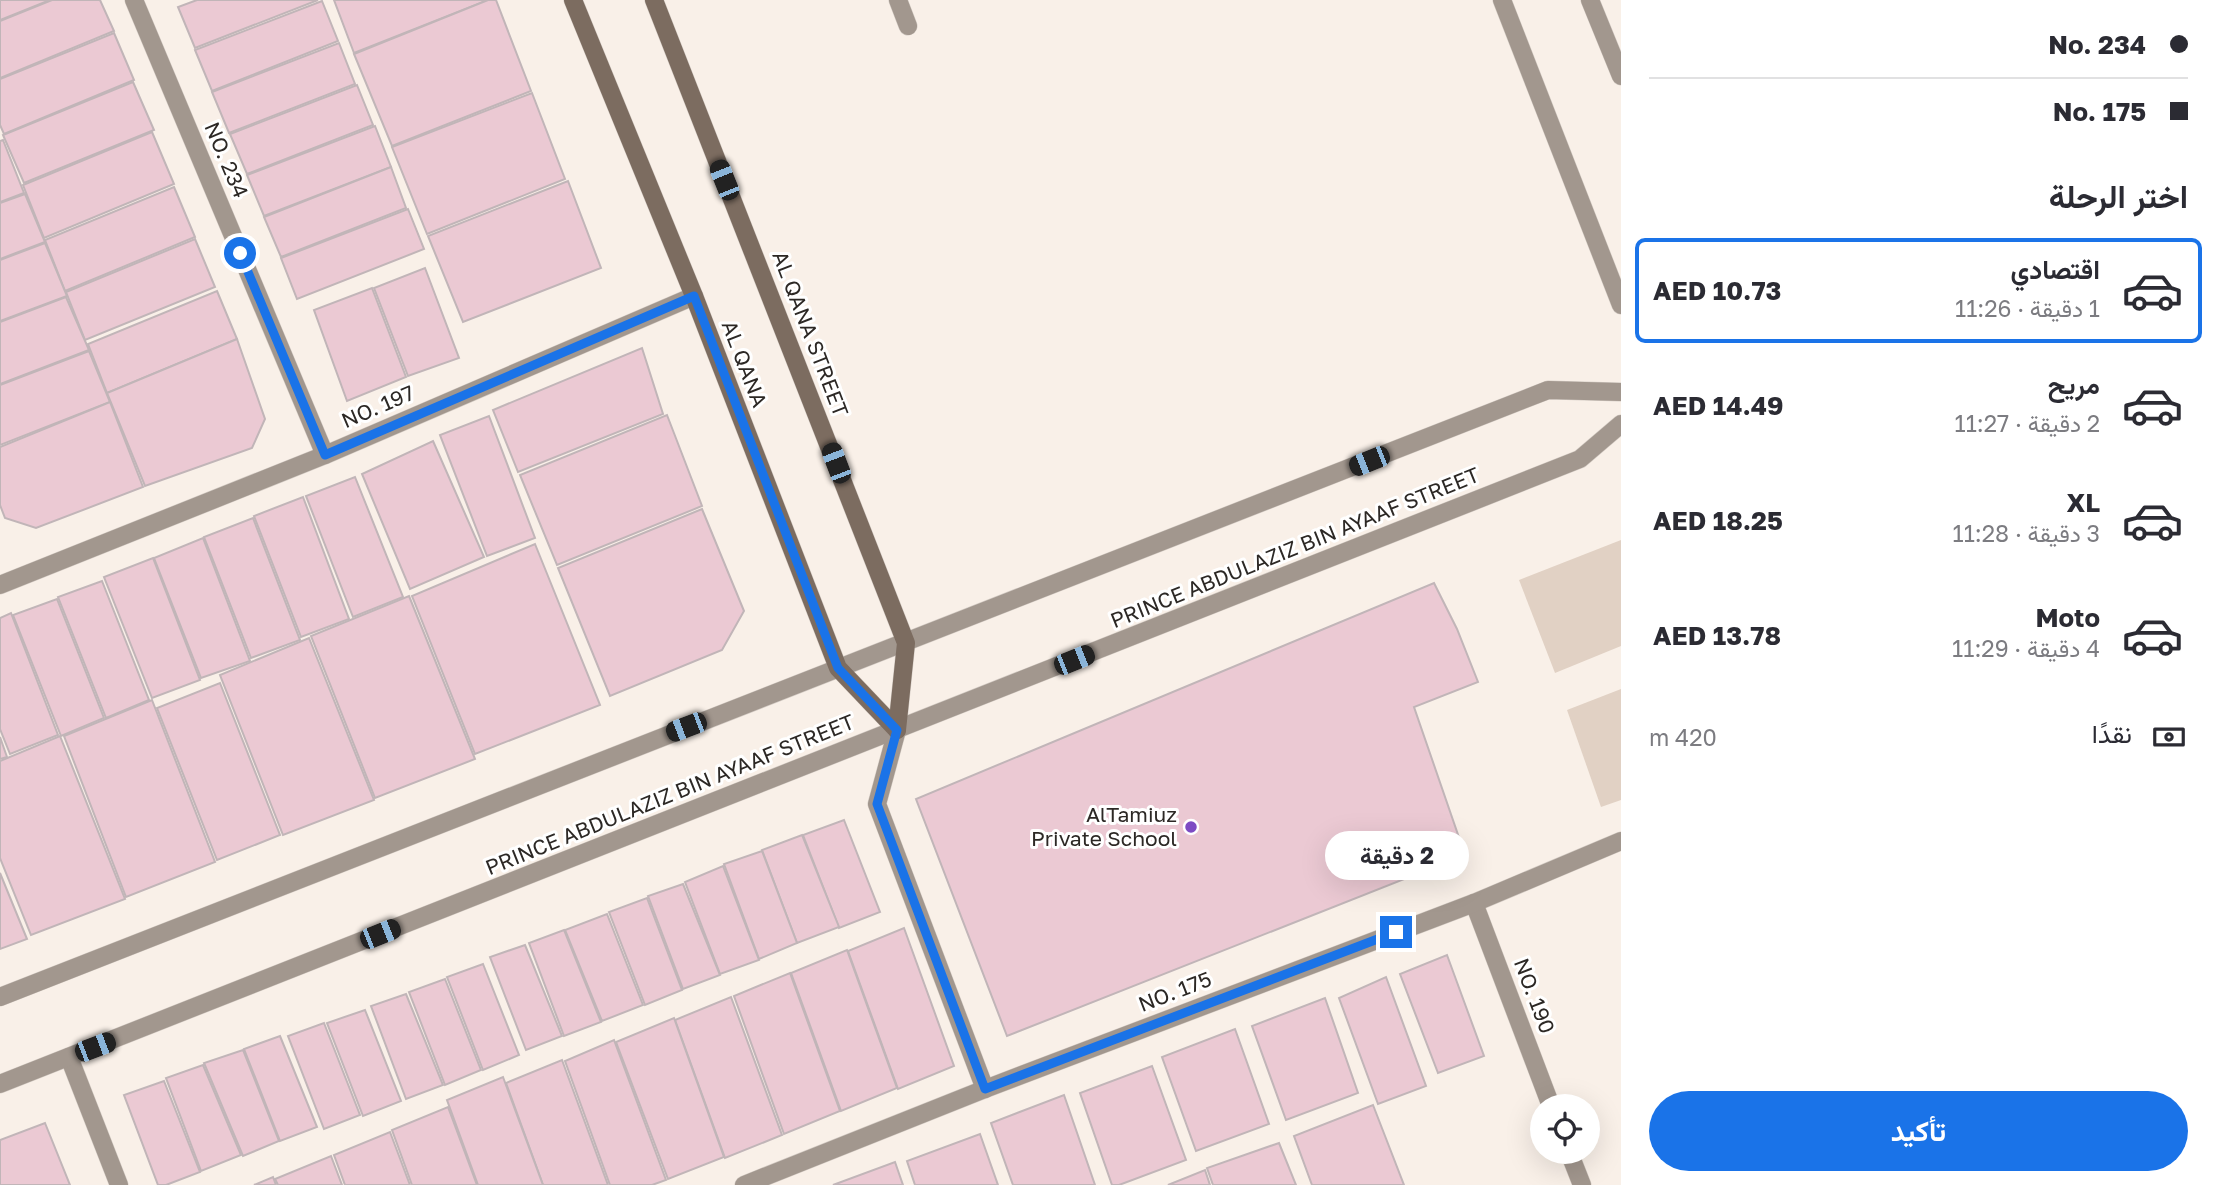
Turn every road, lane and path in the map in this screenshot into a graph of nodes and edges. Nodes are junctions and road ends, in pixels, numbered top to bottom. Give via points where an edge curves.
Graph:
1 (134, 0) edge
2 (573, 0) edge
3 (654, 0) edge
4 (898, 0) edge
5 (1502, 0) edge
6 (1590, 0) edge
7 (908, 26) dead end
8 (1621, 76) edge
9 (694, 296) junction
10 (1621, 305) edge
11 (1621, 392) edge
12 (1621, 424) edge
13 (325, 455) junction
14 (0, 585) edge
15 (906, 643) junction
16 (838, 668) junction
17 (897, 730) junction
18 (1621, 841) edge
19 (1474, 903) junction
20 (0, 997) edge
21 (69, 1057) junction
22 (0, 1084) edge
23 (985, 1089) junction
24 (1547, 1094) edge
25 (1574, 1164) edge
26 (119, 1185) edge
27 (744, 1185) edge
28 (1582, 1185) edge

1 - 13 street, NO. 234
2 - 9 street, AL QANA
3 - 15 street, AL QANA STREET
4 - 7 street
5 - 10 street
6 - 8 street
9 - 13 street, NO. 197
9 - 16 street, AL QANA
11 - 15 street via 1548,390
12 - 17 street, PRINCE ABDULAZIZ BIN AYAAF STREET via 1580,460
13 - 14 street, NO. 197
15 - 16 street
15 - 17 street, AL QANA STREET
16 - 17 street, AL QANA
16 - 20 street
17 - 21 street, PRINCE ABDULAZIZ BIN AYAAF STREET
17 - 23 street via 877,804
18 - 19 street, NO. 175
19 - 23 street, NO. 175
19 - 24 street, NO. 190
21 - 22 street, PRINCE ABDULAZIZ BIN AYAAF STREET
21 - 26 street
23 - 27 street, NO. 175
25 - 28 street

